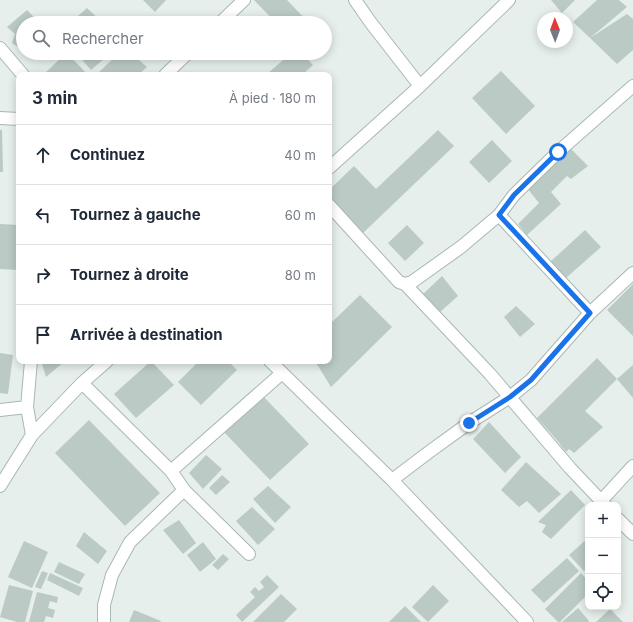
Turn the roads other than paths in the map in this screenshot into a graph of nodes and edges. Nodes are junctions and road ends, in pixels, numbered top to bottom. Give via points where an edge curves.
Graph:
1 (244, 0) edge
2 (355, 0) edge
3 (509, 0) edge
4 (227, 16) edge
5 (0, 48) edge
6 (181, 60) edge
7 (20, 72) edge
8 (168, 72) edge
9 (420, 86) junction
10 (633, 86) edge
11 (0, 118) edge
12 (16, 119) edge
13 (332, 165) edge
14 (332, 208) edge
15 (499, 215) junction
16 (633, 273) edge
17 (405, 284) junction
18 (590, 313) junction
19 (31, 364) edge
20 (104, 364) edge
21 (273, 364) edge
22 (282, 373) junction
23 (82, 383) junction
24 (510, 397) junction
25 (27, 407) junction
26 (0, 410) edge
27 (32, 435) junction
28 (633, 466) edge
29 (171, 471) junction
30 (392, 480) junction
31 (0, 486) edge
32 (184, 490) junction
33 (602, 502) edge
34 (604, 502) edge
35 (621, 522) edge
36 (633, 534) edge
37 (249, 554) dead end
38 (104, 622) edge
39 (527, 622) edge

1 - 4 street
2 - 9 street
3 - 9 street
5 - 7 street
6 - 8 street
9 - 13 street
10 - 15 street via 558,152 514,195
11 - 12 street
14 - 17 street via 399,282
15 - 17 street via 461,247 412,282
15 - 18 street
16 - 18 street
17 - 24 street
18 - 24 street via 531,380
19 - 25 street
20 - 23 street
21 - 22 street
22 - 29 street
22 - 30 street
23 - 27 street
23 - 29 street
24 - 30 street via 463,427
24 - 33 street
25 - 26 street
25 - 27 street
27 - 31 street
28 - 34 street
29 - 32 street
30 - 39 street
32 - 37 street
32 - 38 street via 130,542 112,574 104,605
35 - 36 street

